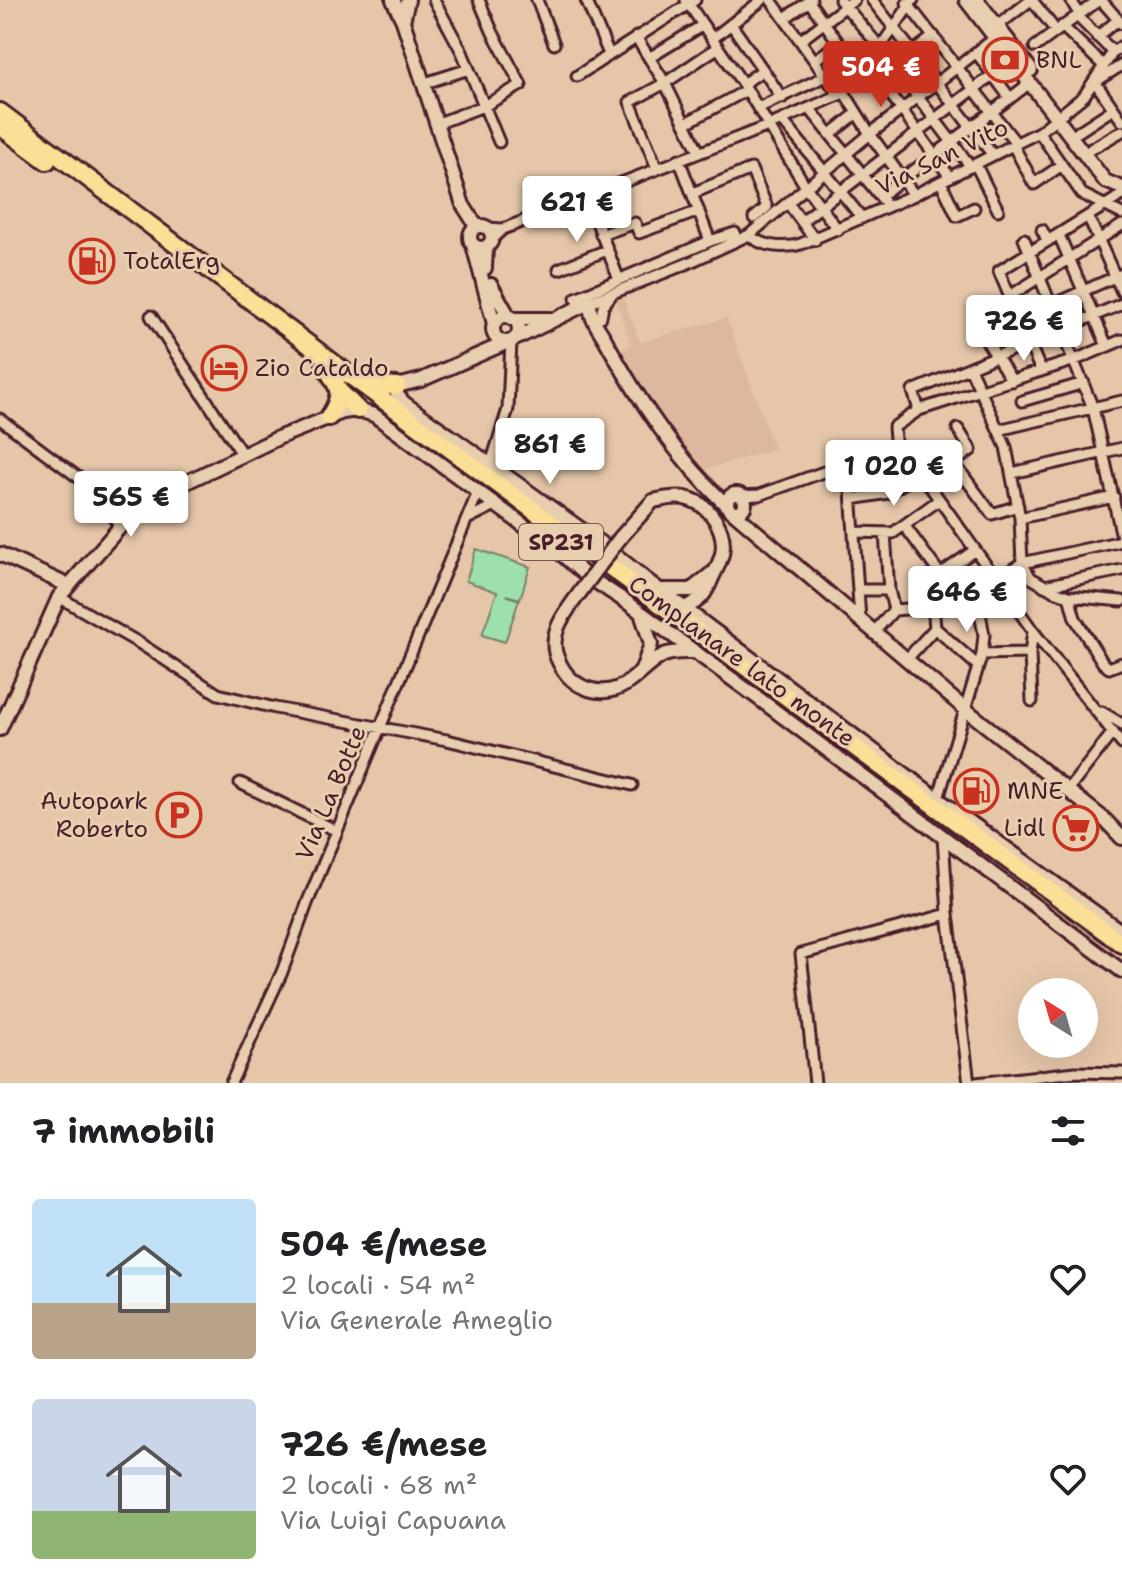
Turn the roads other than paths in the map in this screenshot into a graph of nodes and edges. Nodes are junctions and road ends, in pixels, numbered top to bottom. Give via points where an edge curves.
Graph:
1 (434, 0) edge
2 (479, 0) edge
3 (537, 0) edge
4 (586, 0) edge
5 (762, 0) edge
6 (771, 0) edge
7 (872, 0) edge
8 (966, 0) edge
9 (977, 0) edge
10 (1031, 0) edge
11 (1071, 0) edge
12 (1100, 0) edge
13 (809, 1) edge
14 (909, 1) edge
15 (402, 2) edge
16 (690, 2) edge
17 (846, 2) edge
18 (1078, 15) junction
19 (785, 18) junction
20 (824, 22) junction
21 (1120, 22) edge
22 (731, 24) junction
23 (703, 25) junction
24 (894, 27) junction
25 (1059, 29) junction
26 (996, 32) junction
27 (934, 36) junction
28 (636, 37) junction
29 (1097, 37) junction
30 (801, 40) junction
31 (715, 43) junction
32 (839, 43) junction
33 (554, 44) dead end
34 (879, 46) junction
35 (1035, 47) dead end
36 (1117, 49) edge
37 (914, 51) junction
38 (976, 52) junction
39 (609, 54) junction
40 (649, 58) junction
41 (815, 60) junction
42 (1012, 60) junction
43 (1103, 65) junction
44 (1122, 65) edge
45 (894, 66) junction
46 (957, 66) junction
47 (469, 69) junction
48 (763, 70) junction
49 (863, 71) junction
50 (993, 75) junction
51 (577, 76) dead end
52 (826, 76) junction
53 (936, 82) junction
54 (1095, 82) junction
55 (665, 83) junction
56 (1030, 83) junction
57 (422, 84) junction
58 (745, 87) junction
59 (975, 89) junction
60 (842, 94) junction
61 (918, 97) junction
62 (782, 98) junction
63 (1010, 98) junction
64 (954, 104) junction
65 (486, 105) junction
66 (758, 108) junction
67 (810, 109) junction
68 (1113, 109) junction
69 (901, 110) junction
70 (992, 111) junction
71 (0, 112) edge
72 (857, 113) junction
73 (1059, 114) junction
74 (935, 119) junction
75 (782, 120) junction
76 (1122, 121) edge
77 (686, 123) junction
78 (436, 124) junction
79 (0, 126) edge
80 (768, 126) junction
81 (972, 127) junction
82 (1039, 132) junction
83 (1078, 132) junction
84 (917, 133) junction
85 (831, 134) junction
86 (870, 134) junction
87 (1121, 135) edge
88 (952, 141) junction
89 (499, 142) dead end
90 (1014, 144) junction
91 (1091, 149) junction
92 (699, 152) junction
93 (847, 153) junction
94 (992, 154) junction
95 (934, 155) junction
96 (887, 157) junction
97 (679, 159) junction
98 (1062, 165) junction
99 (974, 166) junction
100 (657, 168) junction
101 (825, 171) junction
102 (863, 173) junction
103 (902, 179) junction
104 (945, 179) junction
105 (1122, 181) edge
106 (806, 187) junction
107 (1122, 188) edge
108 (842, 190) junction
109 (693, 193) junction
110 (914, 195) junction
111 (1122, 195) edge
112 (587, 196) junction
113 (880, 196) junction
114 (788, 203) junction
115 (1105, 206) junction
116 (821, 207) junction
117 (888, 207) junction
118 (974, 208) dead end
119 (998, 210) dead end
120 (699, 211) junction
121 (1122, 214) edge
122 (1088, 216) junction
123 (754, 218) dead end
124 (862, 218) junction
125 (802, 221) junction
126 (1122, 225) edge
127 (838, 230) junction
128 (1042, 230) dead end
129 (735, 233) dead end
130 (601, 235) junction
131 (749, 235) junction
132 (1059, 235) junction
133 (481, 237) junction
134 (1024, 239) dead end
135 (815, 240) junction
136 (1099, 240) junction
137 (710, 241) junction
138 (1048, 241) junction
139 (607, 250) junction
140 (1030, 253) junction
141 (1068, 259) junction
142 (559, 269) dead end
143 (1119, 276) edge
144 (1040, 277) junction
145 (619, 280) junction
146 (1082, 291) junction
147 (615, 292) junction
148 (1122, 292) edge
149 (1010, 296) junction
150 (590, 302) junction
151 (574, 304) junction
152 (1122, 304) edge
153 (1051, 305) junction
154 (151, 316) dead end
155 (1094, 316) junction
156 (510, 318) junction
157 (551, 319) junction
158 (597, 319) junction
159 (1019, 319) junction
160 (494, 327) junction
161 (1062, 329) junction
162 (1122, 340) edge
163 (510, 341) junction
164 (1029, 343) junction
165 (1107, 346) junction
166 (997, 357) junction
167 (471, 359) junction
168 (1075, 360) junction
169 (325, 366) junction
170 (970, 368) junction
171 (1041, 371) junction
172 (348, 374) junction
173 (421, 380) junction
174 (1012, 381) junction
175 (1084, 383) junction
176 (397, 386) junction
177 (340, 392) junction
178 (980, 392) junction
179 (410, 399) junction
180 (1022, 401) dead end
181 (1122, 401) edge
182 (1093, 408) junction
183 (358, 410) junction
184 (919, 410) junction
185 (421, 414) junction
186 (329, 417) junction
187 (0, 419) edge
188 (958, 429) dead end
189 (998, 430) junction
190 (1122, 448) edge
191 (896, 451) junction
192 (1103, 451) junction
193 (242, 454) junction
194 (849, 463) junction
195 (954, 463) junction
196 (491, 464) junction
197 (920, 473) junction
198 (1012, 473) junction
199 (1122, 481) edge
200 (927, 483) junction
201 (1111, 484) junction
202 (478, 492) junction
203 (99, 493) junction
204 (1114, 497) junction
205 (852, 499) junction
206 (939, 500) junction
207 (738, 503) junction
208 (495, 505) junction
209 (1018, 506) junction
210 (139, 510) junction
211 (469, 518) junction
212 (1020, 518) junction
213 (904, 525) junction
214 (119, 526) junction
215 (854, 532) junction
216 (885, 533) junction
217 (1122, 539) edge
218 (975, 550) junction
219 (0, 554) edge
220 (1022, 563) junction
221 (716, 569) junction
222 (1122, 570) edge
223 (940, 574) junction
224 (995, 577) junction
225 (67, 585) junction
226 (1044, 586) junction
227 (658, 589) junction
228 (691, 590) junction
229 (858, 590) junction
230 (889, 590) junction
231 (705, 595) junction
232 (1069, 596) junction
233 (59, 597) junction
234 (1122, 601) edge
235 (933, 607) junction
236 (684, 608) junction
237 (894, 610) junction
238 (639, 611) junction
239 (860, 619) junction
240 (935, 628) junction
241 (713, 629) junction
242 (1033, 631) junction
243 (874, 632) junction
244 (670, 634) junction
245 (651, 644) junction
246 (694, 652) junction
247 (1030, 653) junction
248 (982, 654) junction
249 (664, 655) junction
250 (906, 660) junction
251 (1122, 663) edge
252 (977, 665) junction
253 (642, 670) junction
254 (1032, 701) dead end
255 (1090, 702) junction
256 (965, 709) junction
257 (1122, 724) edge
258 (381, 727) junction
259 (0, 729) edge
260 (1113, 732) junction
261 (1122, 744) edge
262 (240, 783) dead end
263 (632, 785) dead end
264 (1068, 790) junction
265 (938, 799) junction
266 (1104, 819) junction
267 (1122, 823) edge
268 (337, 831) junction
269 (943, 837) junction
270 (1122, 838) edge
271 (948, 914) junction
272 (1122, 932) edge
273 (1122, 944) edge
274 (1122, 957) edge
275 (1122, 971) edge
276 (1122, 1073) edge
277 (231, 1083) edge
278 (815, 1083) edge
279 (969, 1083) edge
280 (976, 1083) edge

1 - 47 street
2 - 65 street via 521,85
3 - 33 street
4 - 39 street
5 - 22 street
6 - 19 street
7 - 24 street
8 - 26 street
9 - 26 street
10 - 25 street
10 - 26 street
11 - 18 street
12 - 18 street
12 - 21 street
13 - 19 street
13 - 20 street
14 - 24 street
14 - 27 street
15 - 57 street
16 - 23 street
16 - 28 street
17 - 20 street
17 - 34 street
18 - 25 street
18 - 29 street
19 - 30 street
20 - 30 street
20 - 32 street
21 - 29 street
22 - 31 street
22 - 48 street
23 - 31 street
23 - 40 street
24 - 34 street
24 - 37 street
25 - 35 street
25 - 43 street
26 - 38 street
26 - 42 street
26 - 73 street
27 - 37 street
27 - 46 street
28 - 39 street
28 - 40 street
29 - 36 street
30 - 41 street
31 - 55 street
31 - 58 street
32 - 41 street
32 - 49 street
34 - 45 street
34 - 49 street
36 - 43 street, Via San Vito
37 - 45 street
37 - 53 street
38 - 46 street
38 - 50 street
39 - 51 street
40 - 55 street
41 - 52 street
42 - 50 street
42 - 56 street
43 - 54 street, Via San Vito
44 - 54 street
45 - 61 street
46 - 53 street
46 - 59 street
47 - 57 street
47 - 65 street
48 - 58 street
48 - 62 street
49 - 60 street
49 - 69 street
50 - 59 street
50 - 63 street
52 - 60 street
52 - 62 street
53 - 61 street
53 - 64 street
54 - 68 street
54 - 73 street, Via San Vito
55 - 77 street
55 - 100 street via 630,102
56 - 63 street
56 - 73 street
57 - 78 street
58 - 66 street
58 - 77 street
59 - 64 street
59 - 70 street
60 - 67 street
60 - 72 street
61 - 69 street
61 - 74 street
62 - 66 street
63 - 70 street
64 - 74 street
64 - 81 street
65 - 78 street
65 - 89 street
66 - 80 street
67 - 75 street
67 - 85 street
68 - 76 street
68 - 83 street
69 - 84 street
69 - 86 street
70 - 81 street
70 - 90 street
71 - 172 highway, SP231
72 - 85 street
72 - 86 street
73 - 82 street, Via San Vito
73 - 83 street
73 - 107 street via 1105,181
74 - 84 street
74 - 88 street
75 - 80 street
75 - 101 street
77 - 92 street
78 - 133 street via 463,205
79 - 169 highway, SP231
80 - 92 street
80 - 106 street
81 - 88 street
81 - 94 street
82 - 90 street, Via San Vito
82 - 98 street
83 - 91 street
84 - 95 street
84 - 96 street
85 - 93 street
86 - 93 street
86 - 96 street
87 - 91 street
88 - 95 street
88 - 99 street
90 - 94 street, Via San Vito
90 - 98 street via 1034,184
91 - 105 street via 1111,176
92 - 97 street
93 - 101 street
93 - 102 street
94 - 99 street, Via San Vito
95 - 103 street
95 - 104 street
96 - 102 street
96 - 103 street
97 - 100 street
97 - 109 street
98 - 115 street via 1082,194
99 - 104 street, Via San Vito
99 - 119 street
100 - 112 street
101 - 106 street
101 - 108 street
102 - 108 street
102 - 113 street
103 - 110 street
103 - 113 street
104 - 110 street, Via San Vito
104 - 118 street via 957,216
106 - 114 street
106 - 116 street
108 - 116 street
108 - 124 street
109 - 120 street
109 - 123 street via 751,169 767,207
110 - 117 street, Via San Vito
111 - 115 street
112 - 130 street
112 - 133 street
113 - 117 street
114 - 125 street
114 - 131 street
115 - 121 street
115 - 122 street
116 - 125 street
116 - 127 street
117 - 124 street, Via San Vito
120 - 130 street via 639,233 635,223
120 - 137 street
122 - 132 street
122 - 136 street
124 - 127 street, Via San Vito
125 - 135 street
126 - 136 street
127 - 135 street, Via San Vito
128 - 138 street
129 - 137 street
130 - 139 street
131 - 135 street, Via San Vito via 762,243 792,247
131 - 147 street
132 - 138 street
132 - 141 street
133 - 156 street via 495,297
133 - 160 street
134 - 140 street
136 - 141 street
136 - 143 street
137 - 145 street
138 - 140 street
139 - 142 street
139 - 145 street
140 - 144 street
140 - 149 street via 999,271
141 - 144 street
141 - 146 street
143 - 146 street
143 - 148 street
144 - 149 street
144 - 153 street
145 - 151 street
146 - 153 street
146 - 155 street
147 - 150 street
147 - 158 street
149 - 159 street
150 - 151 street
150 - 158 street
151 - 157 street
151 - 158 street
152 - 155 street
153 - 159 street
153 - 161 street
154 - 193 street
155 - 161 street
155 - 165 street
156 - 157 street
156 - 160 street via 500,318
156 - 163 street via 518,329
157 - 163 street
158 - 207 street via 646,411 693,471
159 - 164 street
159 - 166 street via 983,335
160 - 163 street via 496,338
160 - 167 street
161 - 164 street
161 - 168 street
162 - 165 street
163 - 167 street
163 - 196 street via 508,409
164 - 166 street
164 - 171 street
165 - 168 street
166 - 170 street
166 - 174 street
167 - 173 street
168 - 171 street
168 - 175 street
169 - 177 highway
169 - 274 highway, SP231
170 - 178 street
170 - 184 street via 913,391
171 - 174 street
172 - 176 highway
172 - 273 highway, SP231
173 - 176 street
173 - 179 street
174 - 178 street
175 - 180 street
175 - 182 street
176 - 179 street
176 - 185 street via 400,400
177 - 183 highway
177 - 186 highway
178 - 184 street
178 - 189 street
179 - 185 street
181 - 182 street
182 - 189 street
182 - 192 street
183 - 186 street
183 - 202 street, Complanare lato monte via 374,415
184 - 191 street via 894,427
185 - 196 street
186 - 193 street
187 - 203 street
188 - 195 street via 971,450
189 - 198 street
190 - 192 street
191 - 194 street
191 - 197 street via 904,450
192 - 198 street
192 - 201 street
193 - 210 street
194 - 205 street
194 - 207 street
195 - 200 street
195 - 209 street via 992,514
196 - 227 street
197 - 200 street
197 - 205 street via 888,493
198 - 209 street
199 - 201 street
200 - 206 street
201 - 204 street
202 - 208 street, Complanare lato monte
202 - 211 street, Via La Botte
203 - 210 street
203 - 214 street
204 - 212 street
204 - 217 street
205 - 215 street
206 - 213 street
206 - 218 street
207 - 239 street via 753,527
208 - 211 street
208 - 238 street, Complanare lato monte
209 - 212 street
210 - 214 street
211 - 258 street, Via La Botte
212 - 220 street
213 - 216 street
213 - 223 street
214 - 225 street
215 - 216 street
215 - 229 street
216 - 230 street
217 - 220 street
218 - 223 street
218 - 224 street
219 - 225 street
220 - 224 street
220 - 226 street
221 - 228 street
221 - 231 street
221 - 253 street, bridge via 722,544 716,522 702,505 684,498 653,501 581,591 554,638 565,672 584,688 604,692 623,686
222 - 226 street
223 - 235 street via 931,581
224 - 242 street
224 - 248 street via 981,579 976,591
225 - 233 street
226 - 232 street
227 - 228 street
227 - 236 street
228 - 236 street
229 - 230 street
229 - 239 street
230 - 237 street
231 - 236 street
231 - 241 street
232 - 234 street
232 - 251 street via 1075,618 1103,663 1109,668
233 - 258 street via 218,694
233 - 259 street
235 - 237 street
235 - 240 street
236 - 241 street
237 - 243 street
238 - 244 street, Complanare lato monte
238 - 245 street
239 - 243 street
240 - 250 street
240 - 252 street
241 - 265 street
242 - 247 street
242 - 255 street
243 - 250 street
244 - 245 street
244 - 246 street, Complanare lato monte
244 - 249 street
245 - 253 street
246 - 249 street
246 - 269 street, Complanare lato monte
247 - 248 street
247 - 254 street
248 - 252 street
249 - 253 street
250 - 256 street
252 - 256 street
255 - 257 street
255 - 260 street
256 - 264 street
256 - 265 street
258 - 263 street
258 - 268 street, Via La Botte
260 - 261 street
260 - 264 street
262 - 268 street
264 - 266 street
265 - 272 street
266 - 267 street
266 - 270 street
268 - 277 street, Via La Botte
269 - 271 street
269 - 275 street, Complanare lato monte
271 - 278 street via 801,954
271 - 279 street
276 - 280 street via 1076,1072

